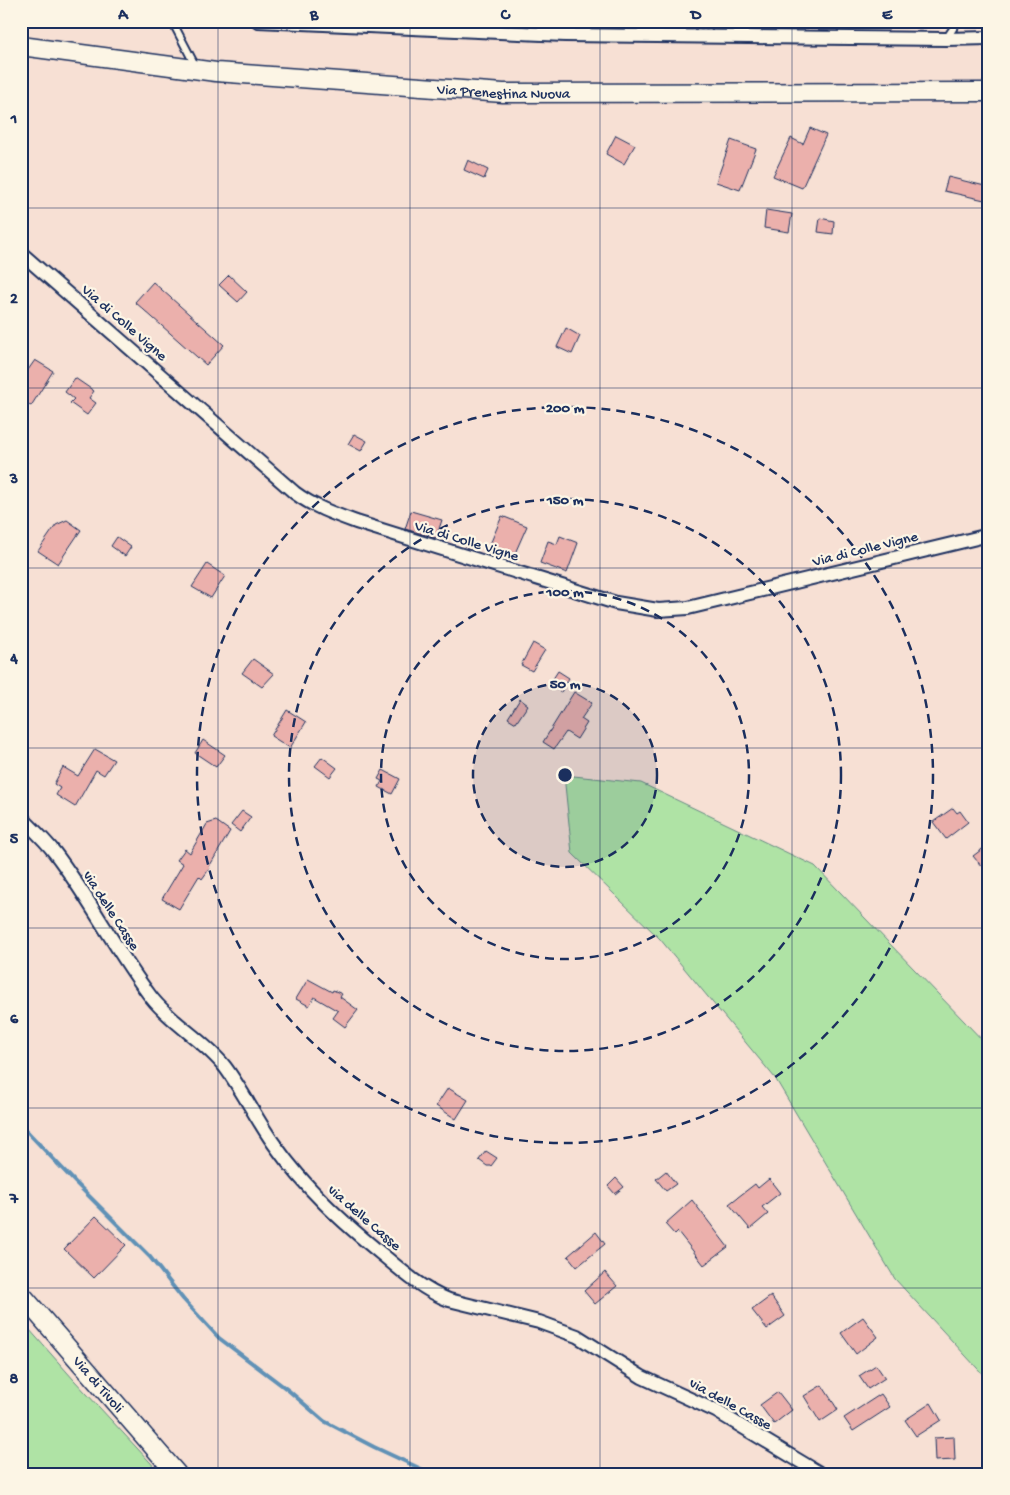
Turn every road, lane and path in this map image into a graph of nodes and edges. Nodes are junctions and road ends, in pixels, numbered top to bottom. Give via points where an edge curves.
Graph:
1 (172, 21) edge
2 (258, 21) edge
3 (958, 21) edge
4 (989, 38) edge
5 (946, 39) junction
6 (21, 46) edge
7 (197, 70) junction
8 (989, 92) edge
9 (21, 253) edge
10 (989, 535) edge
11 (21, 818) edge
12 (21, 1294) edge
13 (177, 1474) edge
14 (821, 1474) edge

1 - 7 lane
2 - 5 street via 565,35
3 - 5 lane
4 - 5 street
6 - 7 main road, Via Prenestina Nuova
7 - 8 main road, Via Prenestina Nuova via 525,93
9 - 10 street, Via di Colle Vigne via 309,502 356,522 616,603 658,610 688,608
11 - 14 street, via delle Casse via 61,862 120,955 152,998 216,1057 283,1157 316,1197 346,1225 436,1295 577,1336 642,1377 716,1411
12 - 13 main road, Via di Tivoli

